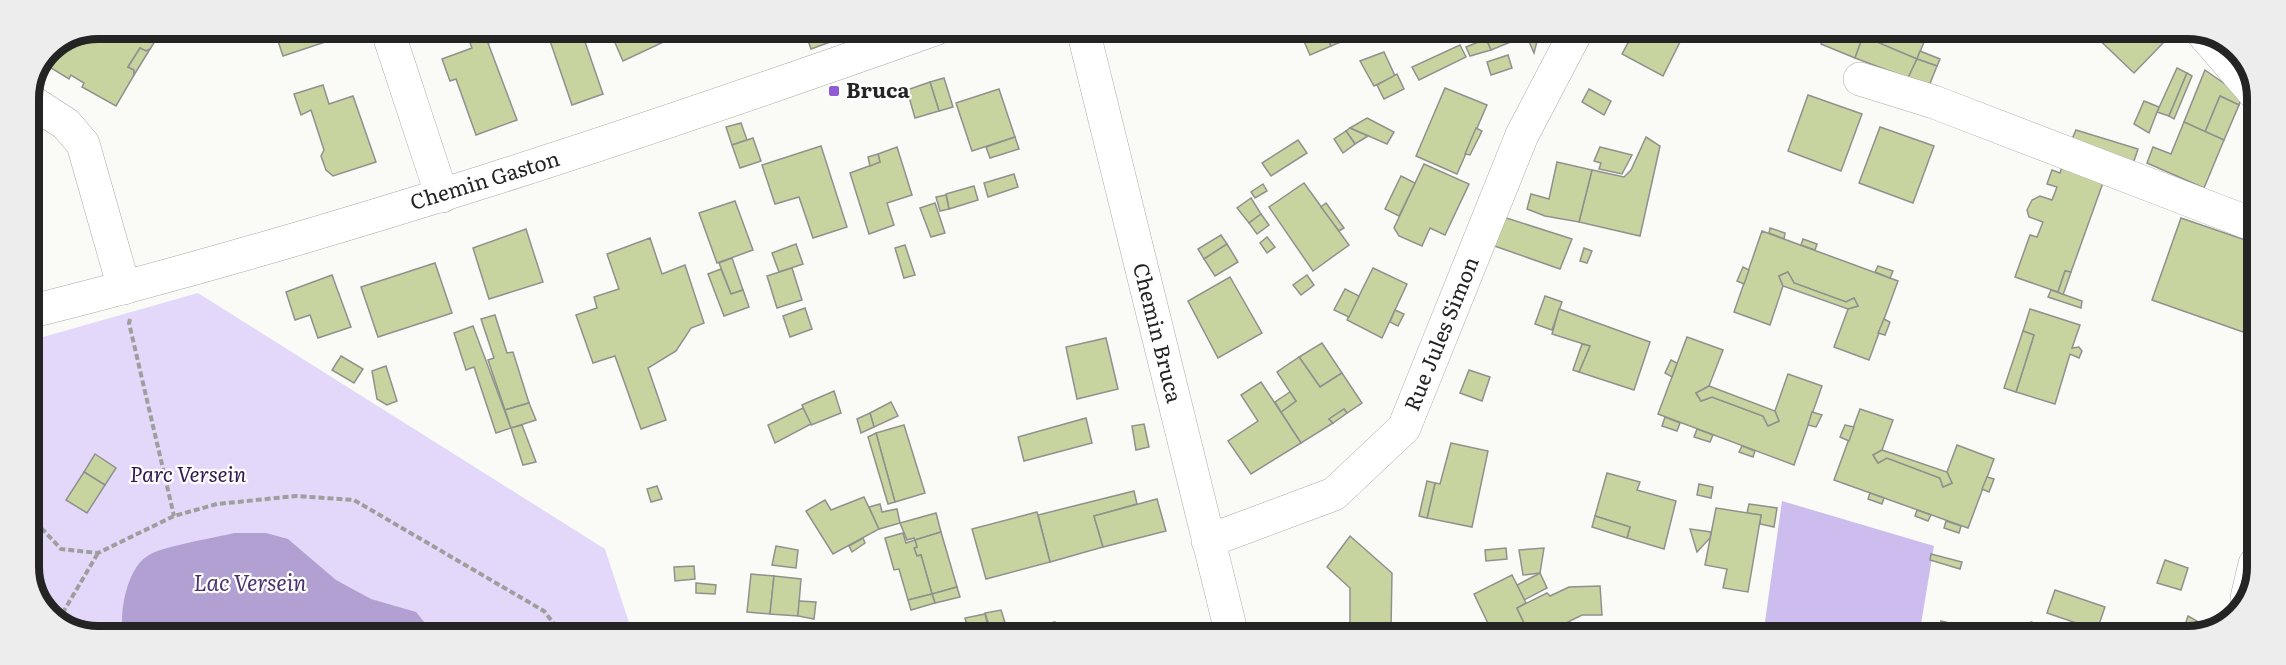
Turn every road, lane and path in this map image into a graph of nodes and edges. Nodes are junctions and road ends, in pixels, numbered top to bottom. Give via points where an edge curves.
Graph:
1 (390, 39) edge
2 (907, 39) edge
3 (1085, 39) edge
4 (1572, 39) edge
5 (2213, 44) edge
6 (1860, 79) dead end
7 (2245, 81) edge
8 (39, 107) edge
9 (442, 196) junction
10 (2247, 222) edge
11 (136, 285) junction
12 (39, 309) edge
13 (174, 516) junction
14 (39, 526) edge
15 (1208, 541) junction
16 (98, 553) junction
17 (62, 614) edge
18 (556, 626) edge
19 (1230, 626) edge

1 - 9 street
2 - 9 street, Chemin Gaston via 689,116
3 - 15 street, Chemin Bruca
4 - 15 street, Rue Jules Simon via 1522,135 1404,428 1334,494
5 - 7 street
6 - 10 street via 1934,102
8 - 11 street via 66,124 83,144
9 - 11 street, Chemin Gaston
11 - 12 street, Chemin Gaston
11 - 13 path via 129,323
13 - 16 path
13 - 18 path via 218,504 296,496 354,500 544,611
14 - 16 path via 61,549
15 - 19 street, Chemin Bruca
16 - 17 path

